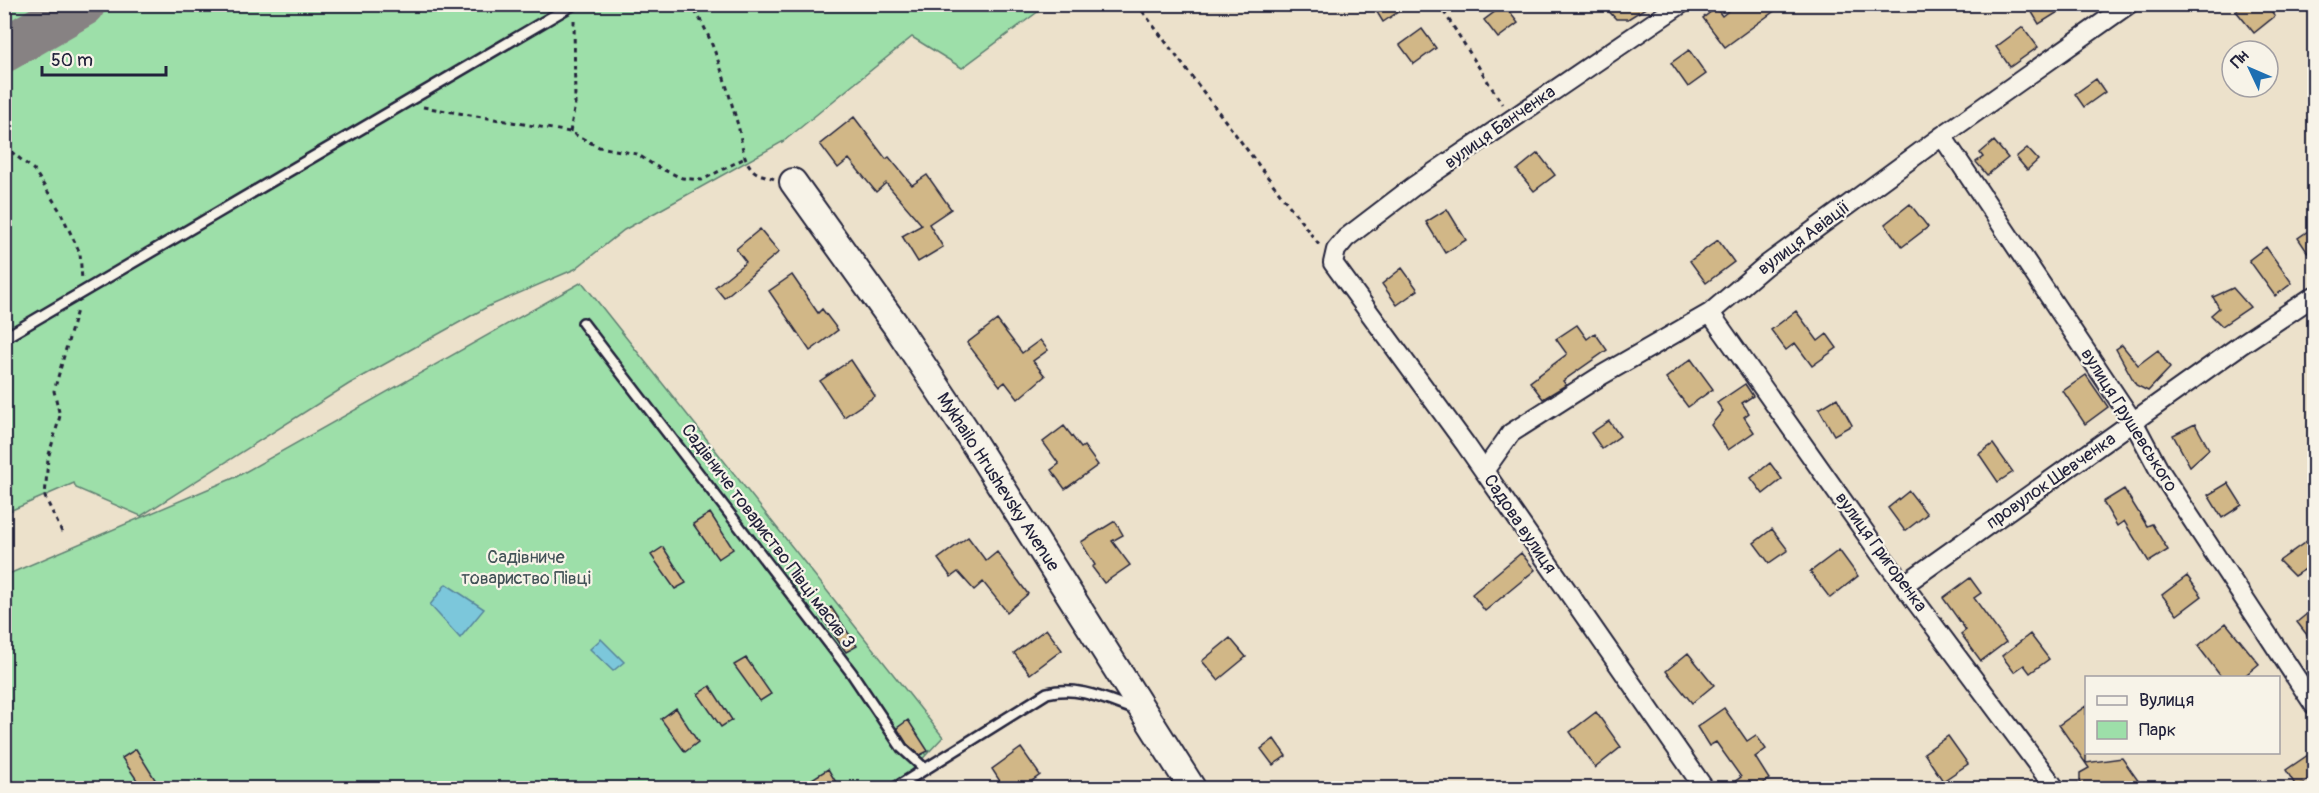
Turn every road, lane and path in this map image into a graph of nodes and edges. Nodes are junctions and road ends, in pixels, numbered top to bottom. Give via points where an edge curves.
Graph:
1 (574, 4) edge
2 (689, 4) edge
3 (1137, 4) edge
4 (1439, 4) edge
5 (1681, 4) edge
6 (2129, 4) edge
7 (404, 104) junction
8 (1511, 118) junction
9 (570, 132) junction
10 (1942, 136) junction
11 (4, 146) edge
12 (745, 158) junction
13 (793, 182) joint
14 (1333, 263) junction
15 (82, 292) junction
16 (2314, 296) edge
17 (1710, 313) junction
18 (583, 323) dead end
19 (4, 338) edge
20 (2134, 423) junction
21 (1484, 471) junction
22 (62, 532) dead end
23 (1905, 584) junction
24 (2314, 705) edge
25 (1141, 712) junction
26 (925, 769) junction
27 (895, 789) edge
28 (1192, 789) edge
29 (1704, 789) edge
30 (2055, 789) edge

1 - 7 lane
1 - 9 path via 575,104
2 - 12 path via 710,41
3 - 14 path
4 - 8 path
5 - 8 street, вулиця Банченка
6 - 10 street, вулиця Авіації
7 - 9 path
7 - 15 lane
8 - 14 street, вулиця Банченка via 1346,238 1336,250
9 - 12 path via 599,147 637,154 682,178 702,180
10 - 17 street, вулиця Авіації via 1765,266
10 - 20 street, вулиця Грушевського
11 - 15 path via 34,170 60,211 80,253
12 - 13 path via 754,172
13 - 25 street, Mykhailo Hrushevsky Avenue via 956,416 1064,583
14 - 21 street, Садова вулиця
15 - 19 lane
15 - 22 path via 54,391 60,416 48,458 45,497
16 - 20 street, провулок Шевченка
17 - 21 street, вулиця Авіації via 1511,433
17 - 23 street, вулиця Григоренка
18 - 26 lane, Садівниче товариство Півці масив 3 via 851,672 902,748
20 - 23 street, провулок Шевченка
20 - 24 street, вулиця Грушевського via 2158,468
21 - 29 street, Садова вулиця
23 - 30 street, вулиця Григоренка
25 - 26 lane via 1077,690 1061,689 1047,693
25 - 28 street, Mykhailo Hrushevsky Avenue
26 - 27 lane

